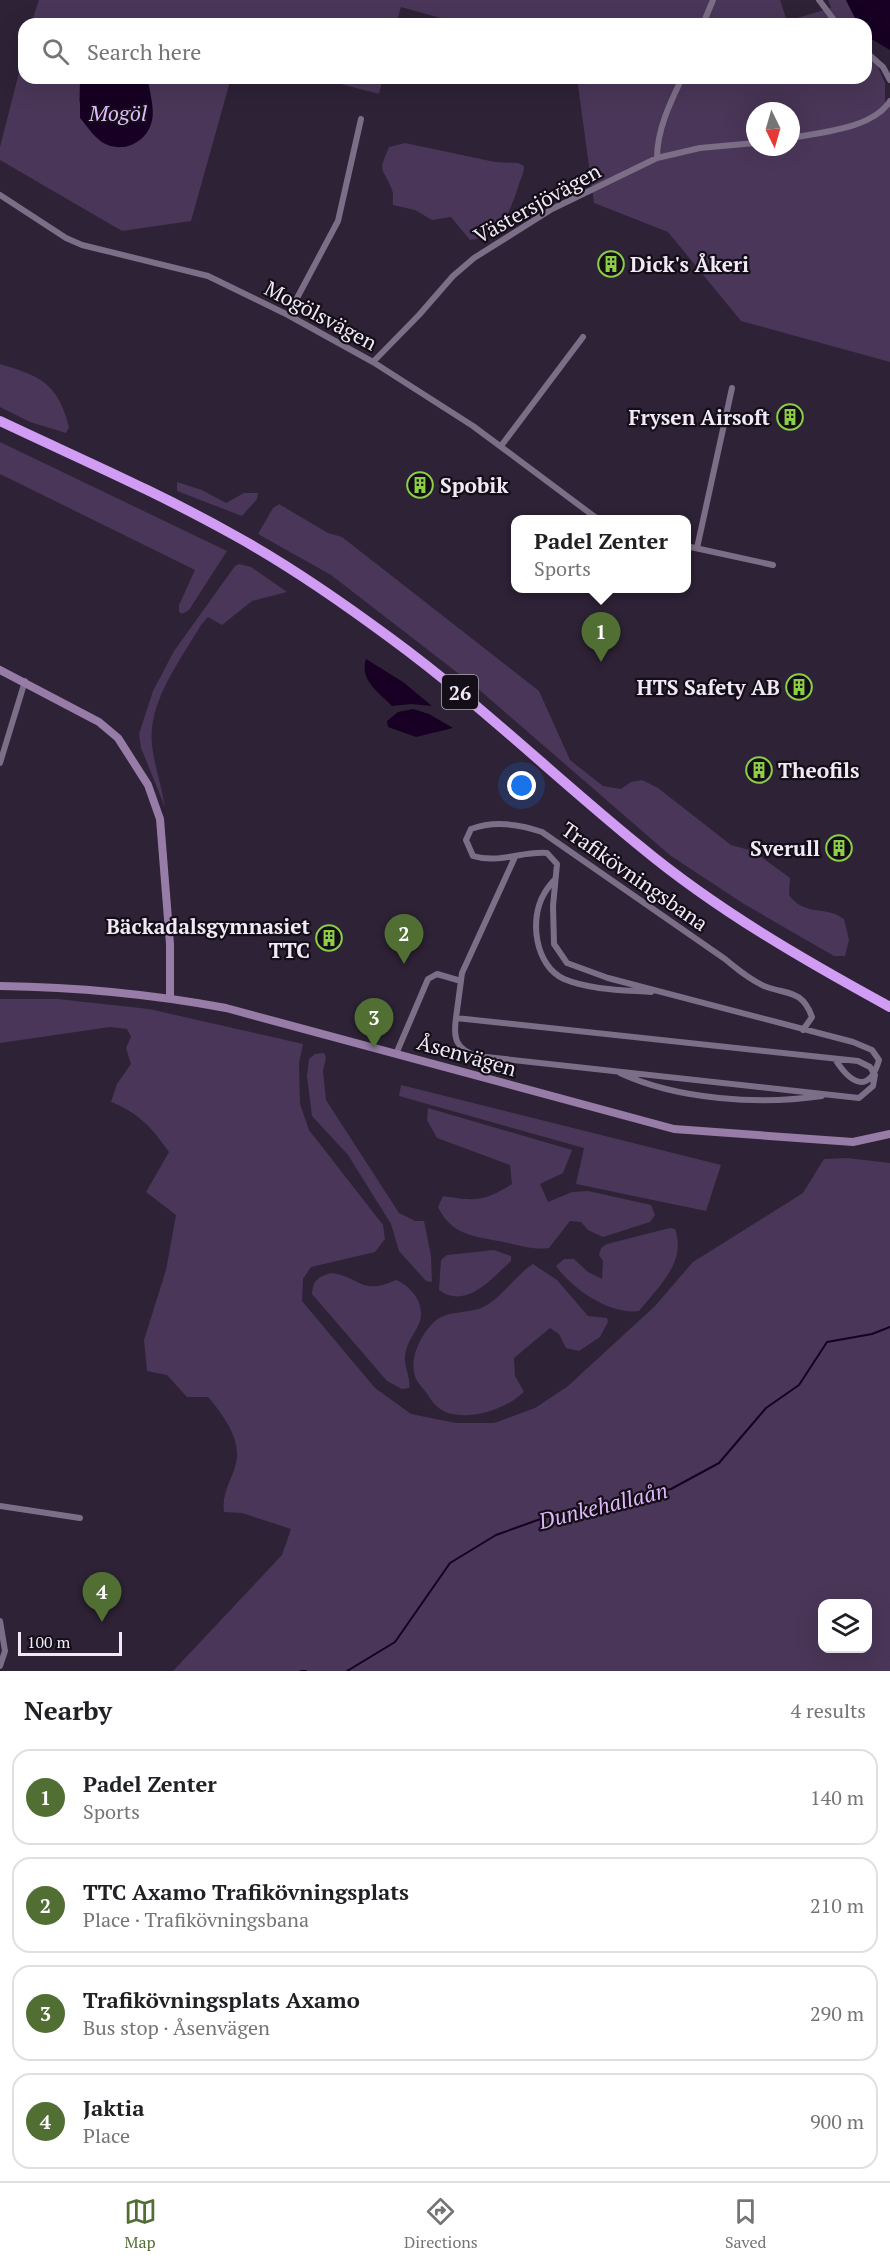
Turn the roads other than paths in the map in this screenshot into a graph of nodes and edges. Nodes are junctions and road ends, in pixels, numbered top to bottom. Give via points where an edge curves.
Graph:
1 (713, 0) edge
2 (819, 0) edge
3 (706, 18) edge
4 (832, 18) edge
5 (872, 57) edge
6 (890, 81) edge
7 (679, 84) edge
8 (890, 101) edge
9 (361, 119) dead end
10 (800, 136) edge
11 (746, 144) edge
12 (657, 158) junction
13 (0, 195) edge
14 (288, 315) junction
15 (583, 337) dead end
16 (373, 362) junction
17 (732, 388) dead end
18 (0, 421) edge
19 (0, 429) edge
20 (501, 446) junction
21 (594, 515) edge
22 (691, 547) edge
23 (697, 548) junction
24 (773, 565) dead end
25 (0, 670) edge
26 (25, 681) junction
27 (0, 763) edge
28 (515, 857) junction
29 (555, 879) junction
30 (461, 981) junction
31 (0, 986) edge
32 (666, 993) junction
33 (170, 998) junction
34 (890, 1007) edge
35 (890, 1013) edge
36 (456, 1018) junction
37 (803, 1030) junction
38 (396, 1054) junction
39 (835, 1059) junction
40 (614, 1071) junction
41 (875, 1075) junction
42 (831, 1094) junction
43 (890, 1134) edge
44 (0, 1506) edge
45 (80, 1518) dead end
46 (0, 1621) edge
47 (0, 1666) edge

1 - 3 street
2 - 4 street
5 - 6 street
7 - 12 street via 657,145
8 - 10 street via 879,113 862,121
9 - 14 street via 338,221
11 - 12 street, Västersjövägen via 700,148
12 - 16 street, Västersjövägen via 552,209 474,258
13 - 14 street, Mogölsvägen via 82,245 208,276
14 - 16 street, Mogölsvägen
15 - 20 street
16 - 20 street, Mogölsvägen
17 - 23 street
18 - 34 highway, 26 via 184,508 290,568 462,693 643,849 703,893 765,935
19 - 35 highway, 26 via 180,514 327,600 422,669 602,822 700,898 783,952
20 - 21 street, Mogölsvägen
22 - 23 street
23 - 24 street
25 - 26 street
26 - 27 street
26 - 33 street via 105,727 133,759 148,785 160,819 170,944
28 - 29 street, Trafikövningsbana via 530,852 547,853 557,864
28 - 30 street
28 - 37 street, Trafikövningsbana via 485,860 472,856 466,840 471,829 486,823 523,825 542,832 748,978 807,1002 812,1017
29 - 32 street, Trafikövningsbana via 554,944 567,963
29 - 32 street, Trafikövningsbana via 543,894 536,930 547,964 563,979 613,990
30 - 36 street
30 - 38 street via 437,974 428,979
31 - 33 street, Åsenvägen via 102,989
32 - 37 street, Trafikövningsbana
33 - 38 street, Åsenvägen via 226,1008
36 - 39 street
36 - 40 street via 456,1044 464,1052
37 - 41 street, Trafikövningsbana via 872,1050 879,1060
38 - 43 street, Åsenvägen via 674,1128 853,1142
39 - 41 street via 858,1061
39 - 41 street via 847,1077 856,1082 865,1082
40 - 42 street
40 - 42 street via 642,1084 692,1094 786,1101
41 - 42 street via 873,1086 859,1098
44 - 45 street
46 - 47 street via 4,1639

